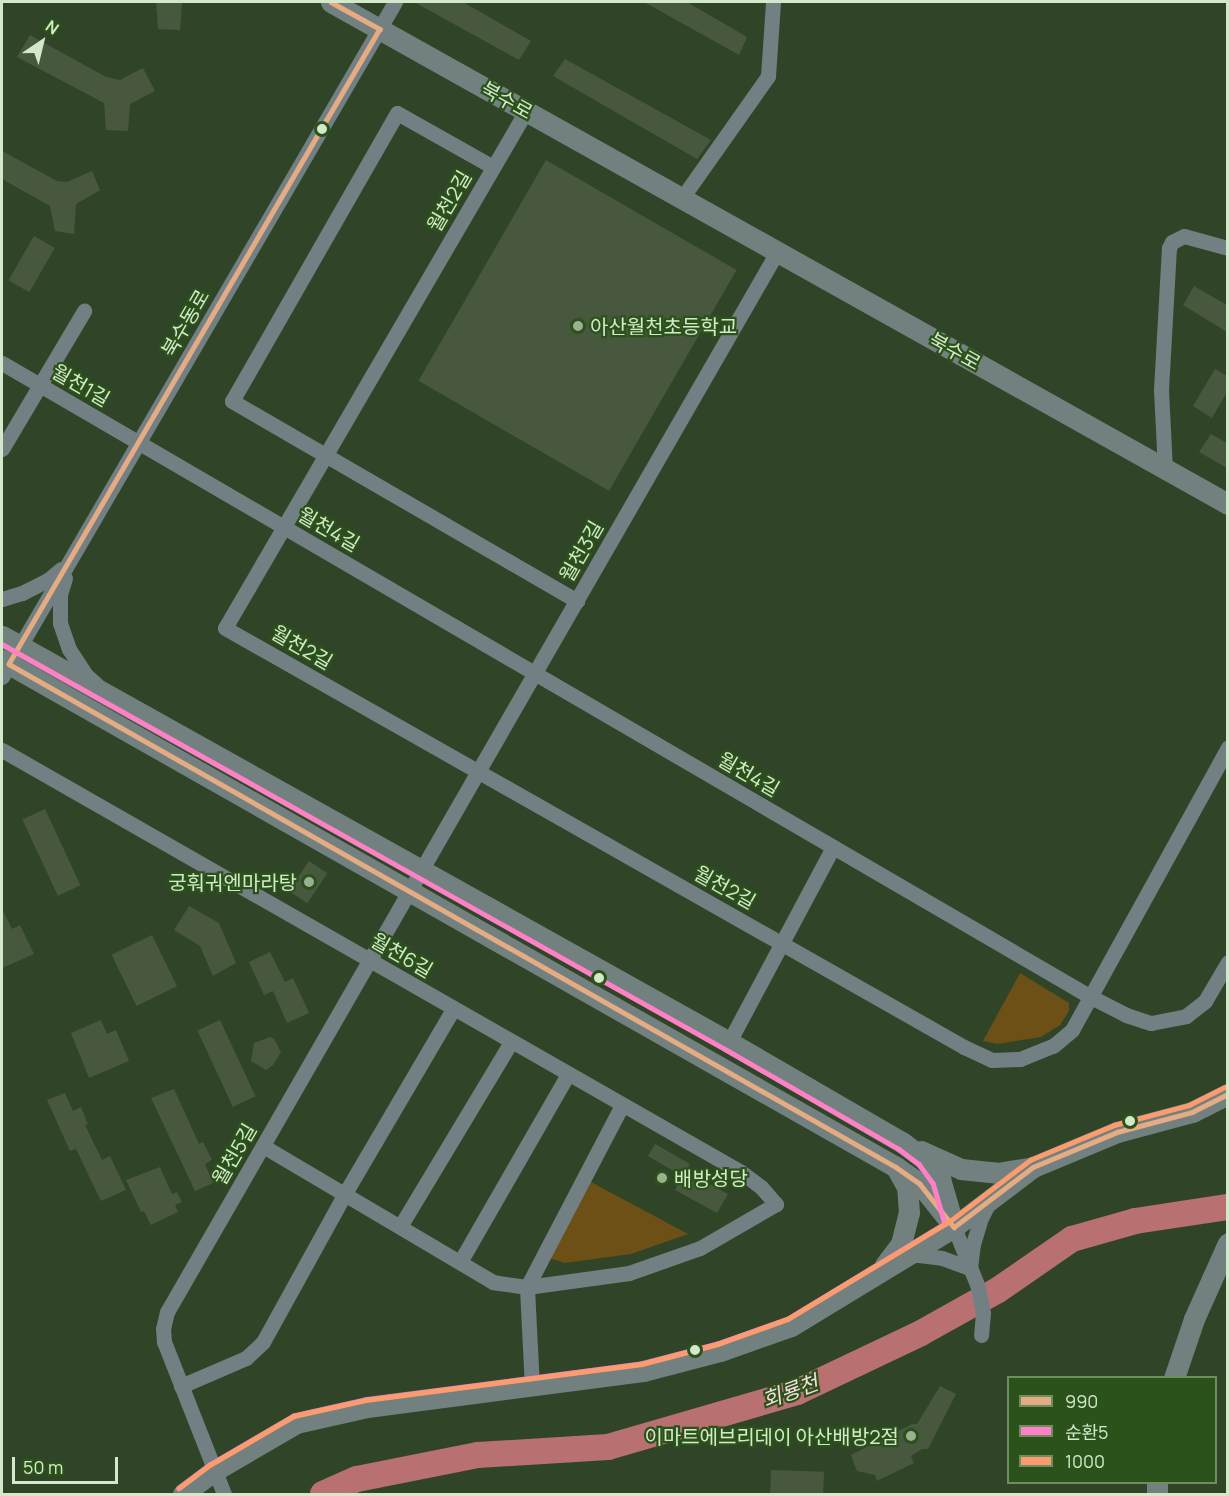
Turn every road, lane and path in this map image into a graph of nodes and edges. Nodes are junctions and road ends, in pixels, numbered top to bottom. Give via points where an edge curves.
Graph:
1 (331, 2) edge
2 (395, 2) edge
3 (773, 2) edge
4 (381, 29) junction
5 (526, 111) junction
6 (494, 167) junction
7 (682, 198) junction
8 (1227, 248) edge
9 (777, 252) junction
10 (84, 311) dead end
11 (2, 363) edge
12 (40, 385) junction
13 (139, 443) junction
14 (2, 449) edge
15 (325, 456) junction
16 (1165, 469) junction
17 (1227, 504) edge
18 (284, 527) junction
19 (70, 561) junction
20 (2, 599) edge
21 (577, 601) junction
22 (7, 657) edge
23 (535, 673) junction
24 (111, 698) junction
25 (1227, 747) edge
26 (2, 750) edge
27 (478, 771) junction
28 (1221, 773) edge
29 (833, 847) junction
30 (421, 871) junction
31 (410, 890) junction
32 (782, 943) junction
33 (369, 961) junction
34 (1227, 962) edge
35 (1091, 997) junction
36 (453, 1009) junction
37 (511, 1042) junction
38 (729, 1042) junction
39 (568, 1074) junction
40 (1227, 1094) edge
41 (622, 1105) junction
42 (1192, 1112) junction
43 (1227, 1114) edge
44 (899, 1141) junction
45 (263, 1146) junction
46 (896, 1167) junction
47 (1033, 1167) junction
48 (345, 1195) junction
49 (991, 1199) junction
50 (401, 1226) junction
51 (954, 1227) junction
52 (1226, 1246) edge
53 (910, 1254) junction
54 (969, 1256) junction
55 (460, 1262) junction
56 (880, 1273) junction
57 (527, 1287) junction
58 (981, 1335) dead end
59 (1174, 1376) edge
60 (181, 1386) junction
61 (532, 1387) junction
62 (214, 1471) junction
63 (223, 1493) edge
64 (183, 1494) edge

1 - 4 street, 북수로
2 - 4 street, 북수동로
3 - 7 street via 768,76
4 - 5 street, 북수로
4 - 13 street, 북수동로
5 - 6 street, 월천2길
5 - 7 street, 북수로
6 - 15 street, 월천2길
6 - 15 street via 397,113 232,401
7 - 9 street, 북수로
8 - 16 street via 1184,237 1172,242 1169,248 1161,390
9 - 16 street, 북수로
9 - 21 street, 월천3길
10 - 12 street
11 - 12 street, 월천1길
12 - 13 street, 월천1길
12 - 14 street
13 - 18 street, 월천4길
13 - 19 street, 북수동로
15 - 18 street, 월천2길
15 - 21 street
16 - 17 street, 북수로
18 - 23 street, 월천4길
18 - 27 street, 월천2길 via 225,628
19 - 20 street via 48,580
19 - 22 street, 북수동로
19 - 24 street via 60,594 60,623 69,649 86,674
21 - 23 street, 월천3길
22 - 24 street
22 - 31 street
23 - 27 street, 월천3길
23 - 29 street, 월천4길
24 - 30 street
25 - 28 street
26 - 33 street, 월천6길
27 - 30 street, 월천3길
27 - 32 street, 월천2길
28 - 35 street
29 - 32 street
29 - 35 street, 월천4길
30 - 31 street, 월천5길
30 - 38 street
31 - 33 street, 월천5길
31 - 46 street
32 - 35 street, 월천2길 via 992,1060 1020,1059 1053,1046 1072,1030
32 - 38 street
33 - 36 street, 월천6길
33 - 45 street, 월천5길
34 - 35 street, 월천4길 via 1205,1001 1186,1016 1151,1023
36 - 37 street, 월천6길
36 - 48 street
37 - 39 street, 월천6길
37 - 50 street
38 - 44 street
39 - 41 street, 월천6길
39 - 55 street
40 - 42 street
41 - 57 street
41 - 57 street, 월천6길 via 741,1172 776,1204 700,1248 629,1273
42 - 43 street
42 - 47 street via 1116,1132
44 - 47 street via 961,1169 997,1173
44 - 51 street via 924,1159 940,1179
45 - 48 street
45 - 60 street, 월천5길 via 167,1312 164,1342
46 - 51 street via 920,1184
46 - 56 street via 907,1187 909,1213 901,1244
47 - 49 street
48 - 50 street
48 - 60 street via 263,1342 246,1358
49 - 51 street
49 - 54 street
50 - 55 street
51 - 53 street
51 - 54 street
52 - 59 street via 1194,1318
53 - 54 street
53 - 56 street
54 - 58 street via 983,1313
55 - 57 street via 493,1282
56 - 61 street via 792,1326 720,1351 643,1371
57 - 61 street
60 - 62 street, 월천5길
61 - 62 street via 367,1407 296,1423
62 - 63 street, 월천5길
62 - 64 street

